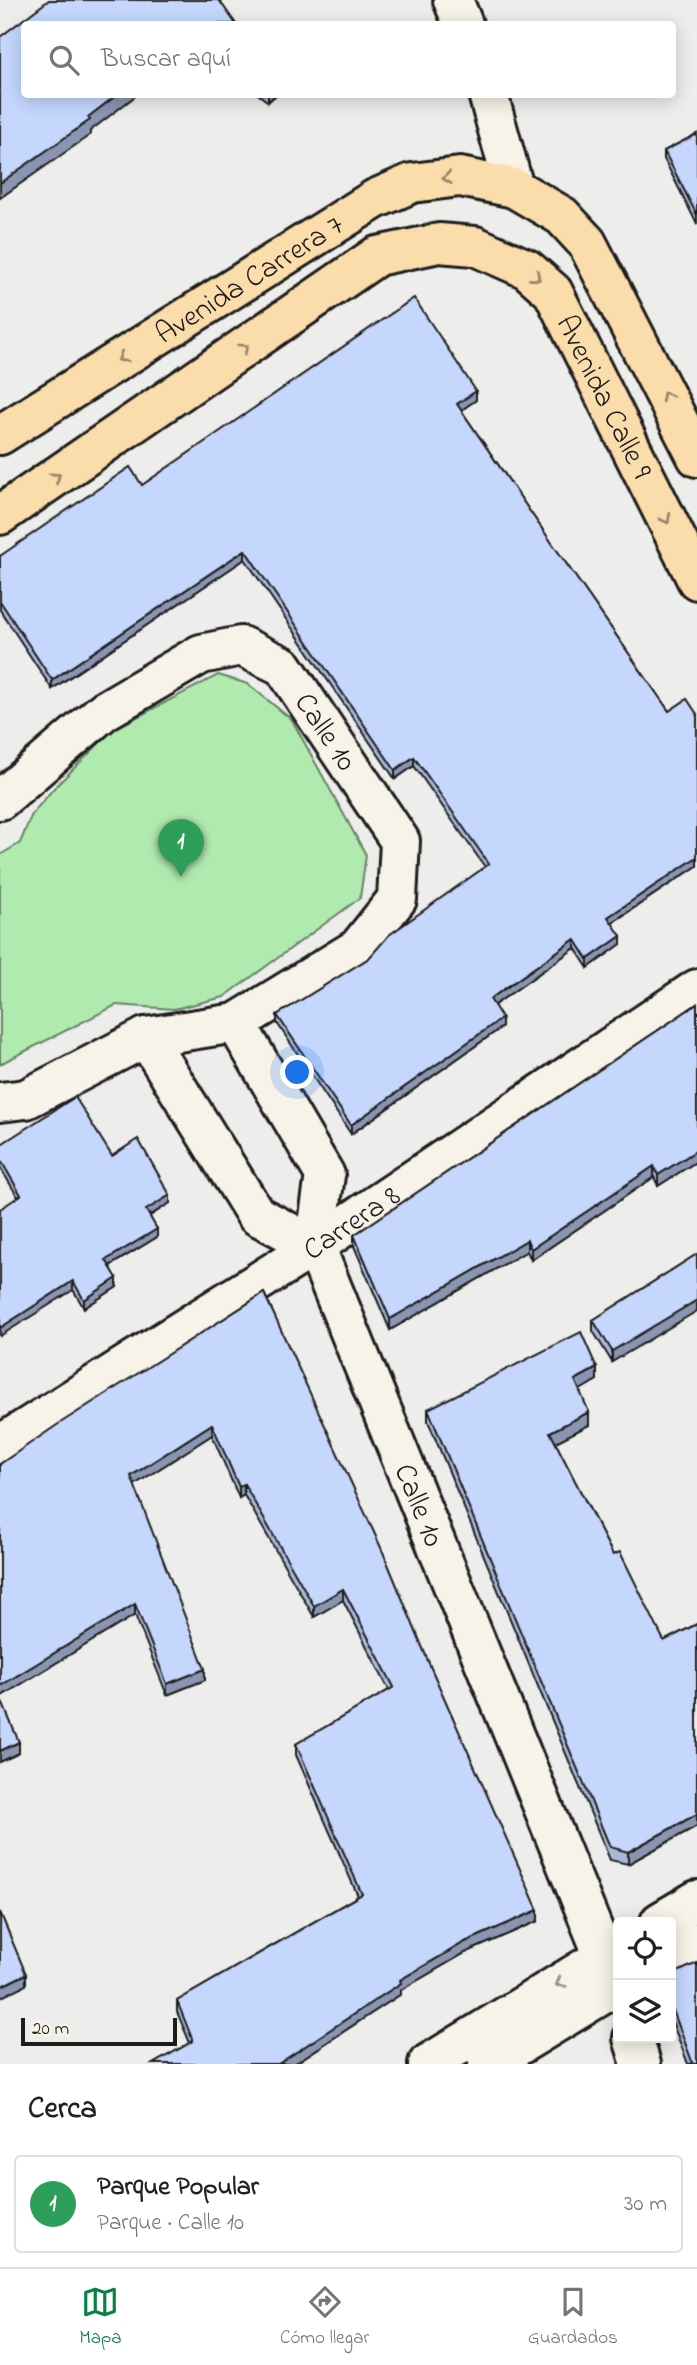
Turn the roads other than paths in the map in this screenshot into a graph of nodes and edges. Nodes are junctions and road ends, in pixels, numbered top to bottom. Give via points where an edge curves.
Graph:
1 (453, 0) edge
2 (462, 21) edge
3 (489, 98) edge
4 (514, 188) junction
5 (475, 246) joint
6 (0, 435) edge
7 (697, 457) edge
8 (0, 515) edge
9 (697, 580) edge
10 (4, 785) edge
11 (697, 989) edge
12 (236, 1023) junction
13 (146, 1037) junction
14 (0, 1102) edge
15 (315, 1245) junction
16 (0, 1445) edge
17 (697, 1900) edge
18 (668, 1917) edge
19 (697, 1941) edge
20 (676, 1954) edge
21 (613, 1968) edge
22 (613, 1974) edge
23 (613, 1974) edge
24 (635, 2043) edge
25 (428, 2064) edge
26 (488, 2064) edge
27 (641, 2064) edge

1 - 2 street
3 - 4 street
4 -> 6 main road, Avenida Carrera 7 via 460,177 412,183 375,199
7 -> 4 main road, Avenida Calle 9 via 587,243 562,216
8 -> 5 main road, Avenida Carrera 7 via 377,256 439,243
5 -> 9 main road, Avenida Calle 9 via 527,269 553,292
10 - 12 street, Calle 10 via 104,711 201,654 241,646 283,666 400,841 397,899 358,948
11 - 15 street, Carrera 8
12 - 13 street, Calle 10
12 - 15 street via 326,1175
13 - 14 street, Calle 10 via 26,1099
13 - 15 street via 256,1215
15 - 16 street, Carrera 8
15 - 21 street, Calle 10
17 - 18 street
19 - 20 street
22 -> 25 street
23 - 26 street
24 - 27 street

